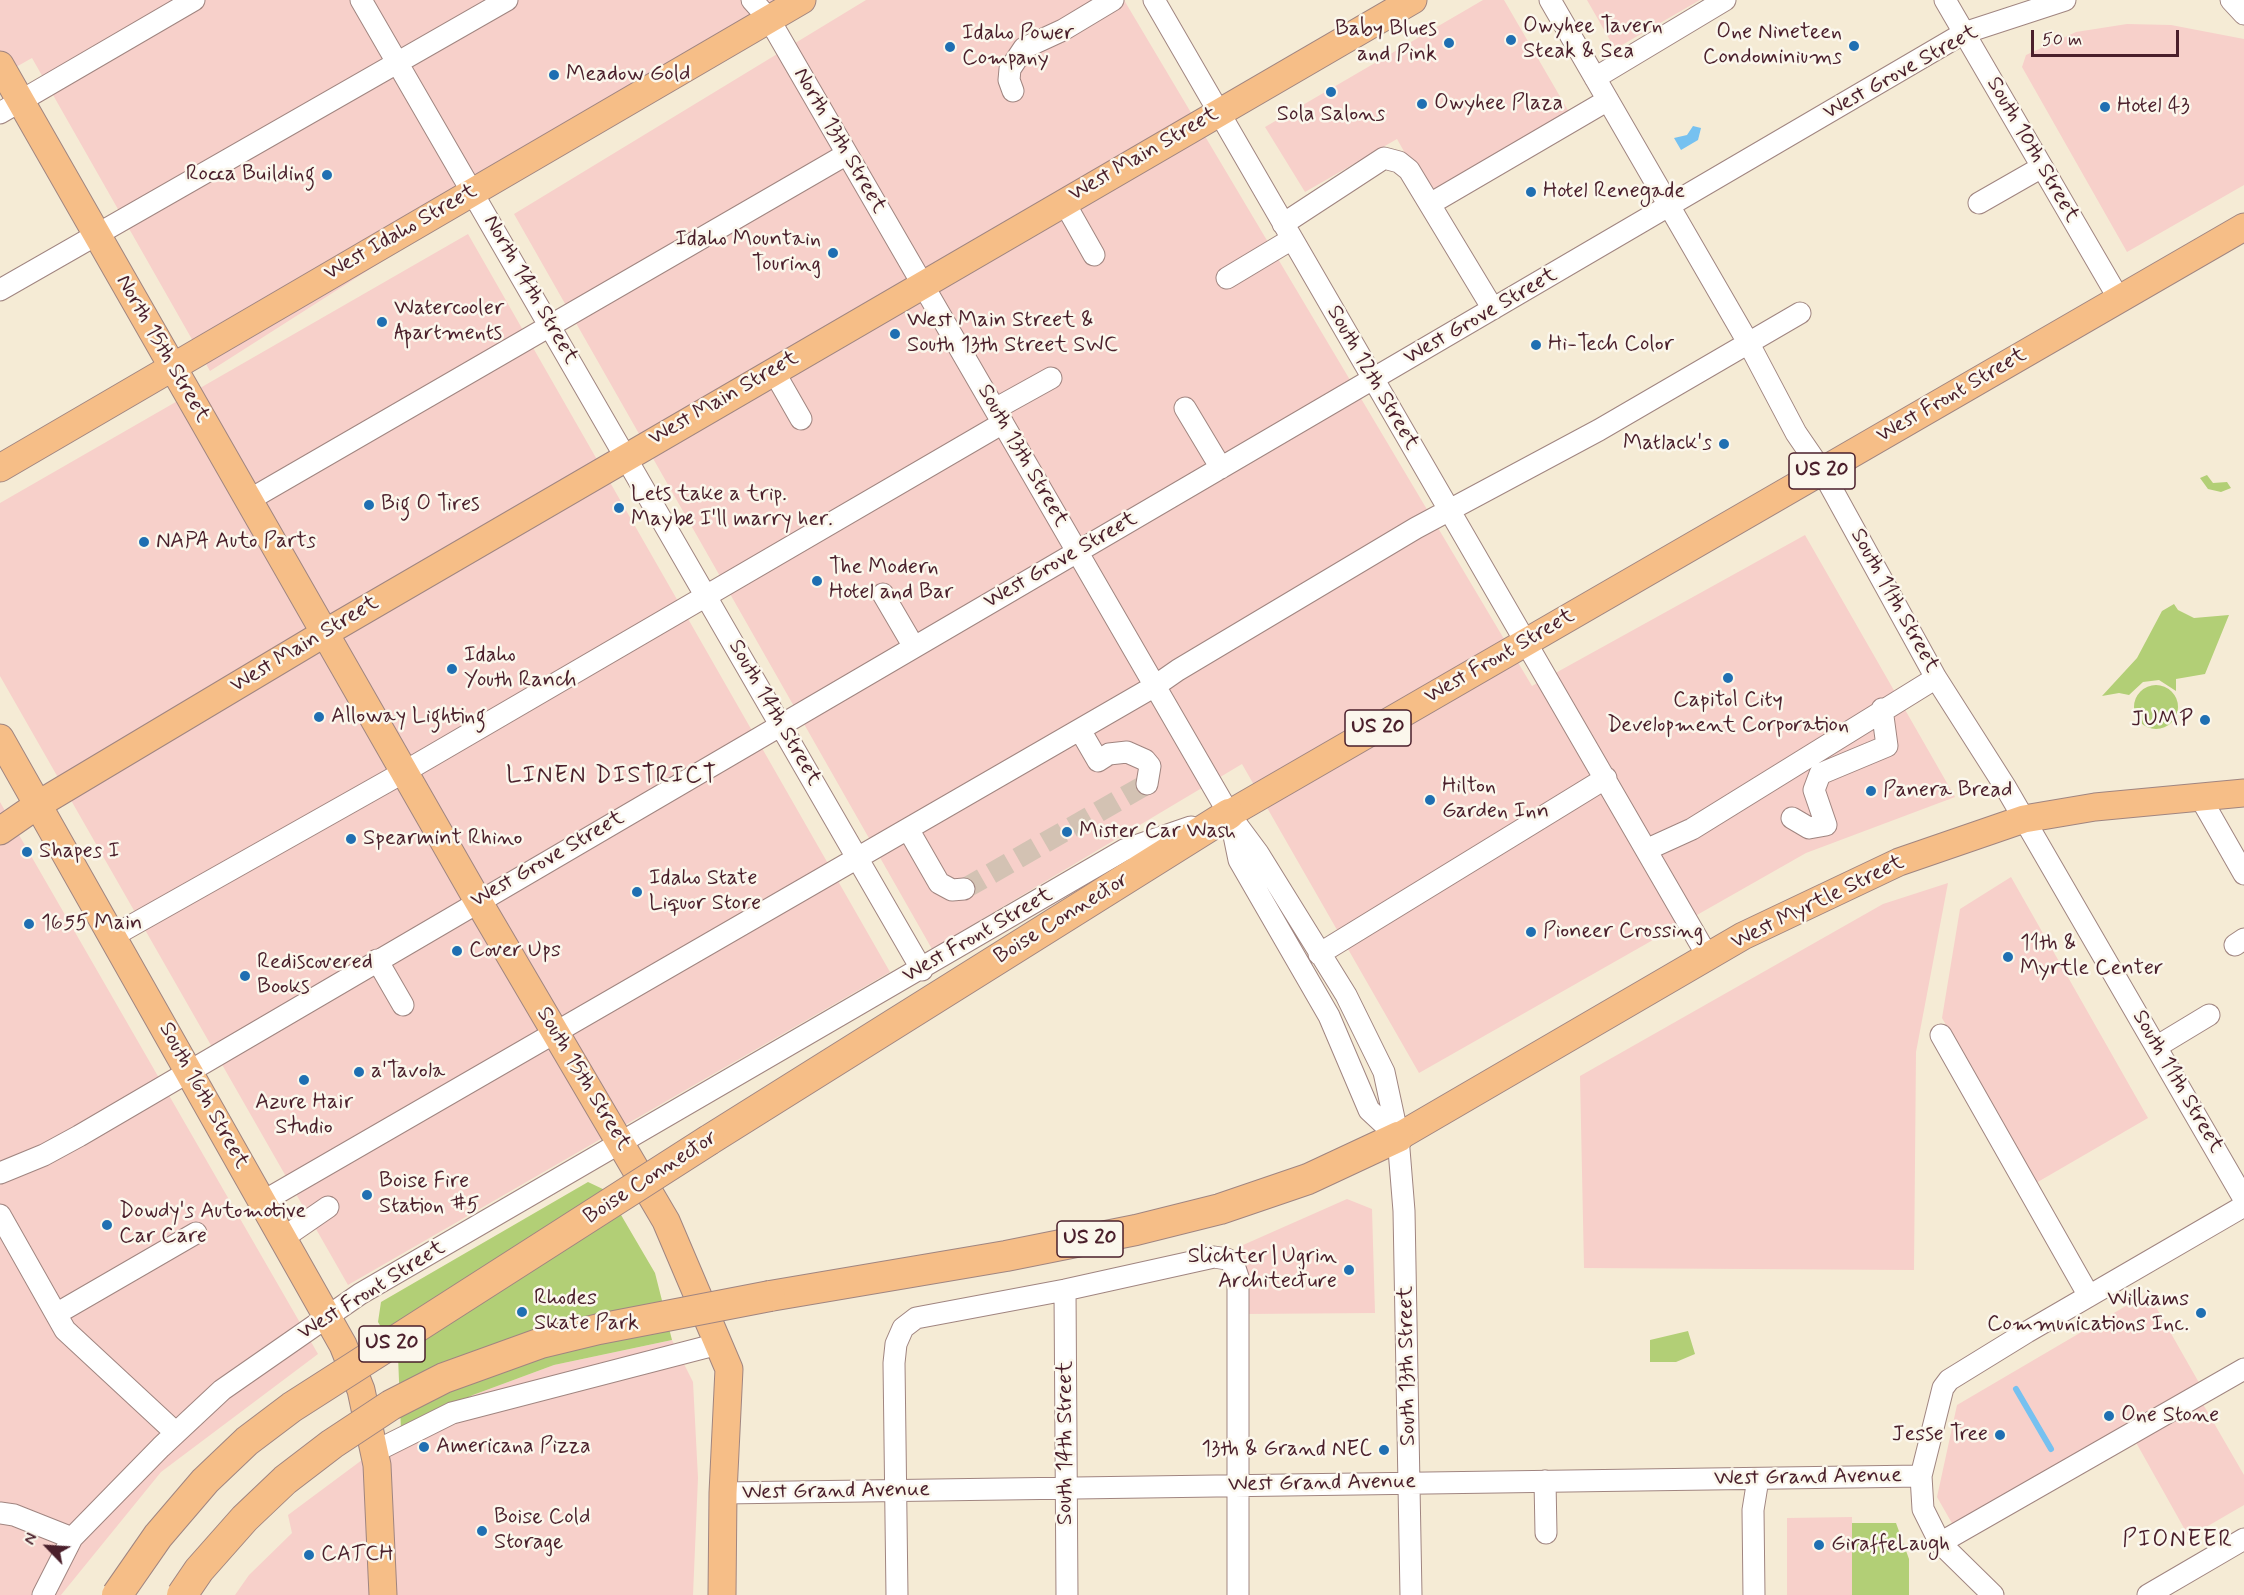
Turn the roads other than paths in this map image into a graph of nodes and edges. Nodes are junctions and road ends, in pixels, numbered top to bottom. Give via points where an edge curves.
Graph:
1 (194, 0) edge
2 (361, 0) edge
3 (507, 0) edge
4 (802, 0) edge
5 (1113, 0) edge
6 (1154, 0) edge
7 (1413, 0) edge
8 (1550, 0) edge
9 (1725, 0) edge
10 (1945, 0) edge
11 (2065, 0) edge
12 (2231, 0) edge
13 (760, 10) edge
14 (2244, 14) edge
15 (1964, 33) junction
16 (398, 63) junction
17 (0, 65) edge
18 (1595, 78) junction
19 (1013, 91) dead end
20 (1608, 100) junction
21 (10, 107) edge
22 (1219, 112) junction
23 (847, 154) junction
24 (2042, 167) junction
25 (472, 191) junction
26 (1064, 202) junction
27 (1979, 203) dead end
28 (1430, 204) junction
29 (1670, 207) junction
30 (2244, 227) edge
31 (1288, 232) junction
32 (97, 235) junction
33 (1094, 255) dead end
34 (1227, 278) dead end
35 (922, 284) junction
36 (0, 290) edge
37 (2119, 300) junction
38 (1493, 309) junction
39 (1800, 313) dead end
40 (550, 324) junction
41 (1749, 344) junction
42 (173, 367) junction
43 (773, 370) junction
44 (1051, 378) dead end
45 (1372, 380) junction
46 (1185, 408) dead end
47 (999, 416) junction
48 (801, 419) dead end
49 (626, 456) junction
50 (0, 468) edge
51 (1221, 468) junction
52 (1822, 471) junction
53 (249, 500) junction
54 (1451, 512) junction
55 (1078, 551) junction
56 (883, 594) dead end
57 (705, 595) junction
58 (325, 633) junction
59 (1526, 642) junction
60 (914, 647) junction
61 (1936, 678) junction
62 (1155, 686) junction
63 (1882, 709) junction
64 (781, 724) junction
65 (1080, 730) junction
66 (0, 738) edge
67 (404, 772) junction
68 (1606, 778) junction
69 (1147, 784) dead end
70 (2244, 793) edge
71 (2200, 797) junction
72 (39, 804) junction
73 (1229, 814) junction
74 (1792, 818) dead end
75 (2024, 819) junction
76 (909, 829) junction
77 (0, 831) edge
78 (1648, 849) junction
79 (858, 858) junction
80 (2244, 874) edge
81 (964, 889) dead end
82 (478, 901) junction
83 (113, 936) junction
84 (1319, 954) junction
85 (1708, 957) junction
86 (377, 960) junction
87 (922, 970) junction
88 (402, 1005) dead end
89 (2209, 1015) dead end
90 (556, 1033) junction
91 (1941, 1035) dead end
92 (2156, 1047) junction
93 (188, 1070) junction
94 (1398, 1137) junction
95 (620, 1142) junction
96 (0, 1173) edge
97 (2244, 1199) edge
98 (262, 1202) junction
99 (2244, 1206) edge
100 (328, 1207) dead end
101 (0, 1215) edge
102 (196, 1233) dead end
103 (283, 1238) junction
104 (1065, 1290) junction
105 (2089, 1296) junction
106 (56, 1314) junction
107 (327, 1317) junction
108 (718, 1344) junction
109 (2244, 1369) edge
110 (176, 1433) junction
111 (374, 1452) junction
112 (1921, 1476) junction
113 (1758, 1479) junction
114 (1545, 1481) junction
115 (1410, 1483) junction
116 (1237, 1486) junction
117 (1066, 1488) junction
118 (896, 1491) junction
119 (723, 1493) junction
120 (0, 1513) edge
121 (1546, 1533) dead end
122 (72, 1538) junction
123 (2244, 1539) edge
124 (1940, 1543) junction
125 (43, 1595) edge
126 (117, 1595) edge
127 (182, 1595) edge
128 (383, 1595) edge
129 (722, 1595) edge
130 (897, 1595) edge
131 (1067, 1595) edge
132 (1239, 1595) edge
133 (1411, 1595) edge
134 (1754, 1595) edge
135 (1993, 1595) edge
136 (2148, 1595) edge

1 - 21 street
2 - 16 street, North 14th Street
3 - 16 street
4 - 13 main road, West Idaho Street
5 - 19 street via 1024,48 1010,69
6 - 22 street, South 12th Street
7 - 22 main road, West Main Street
8 - 18 street, South 11th Street
9 - 18 street
10 - 15 street, South 10th Street
11 - 15 street, West Grove Street
12 - 14 street
13 - 23 street, North 13th Street
13 - 25 main road, West Idaho Street
15 - 24 street, South 10th Street
15 - 29 street, West Grove Street
16 - 25 street, North 14th Street
16 - 32 street
17 - 21 main road, North 15th Street
18 - 20 street, South 11th Street
20 - 28 street
20 - 29 street, South 11th Street
21 - 32 main road, North 15th Street
22 - 26 main road, West Main Street
22 - 31 street, South 12th Street
23 - 35 street, North 13th Street
23 - 40 street
24 - 27 street
24 - 37 street, South 10th Street
25 - 40 street, North 14th Street
25 - 42 main road, West Idaho Street
26 - 33 street
26 - 35 main road, West Main Street
28 - 31 street via 1409,170 1384,158
28 - 38 street
29 - 38 street, West Grove Street
29 - 41 street, South 11th Street
30 - 37 main road, West Front Street / US 20
31 - 34 street
31 - 45 street, South 12th Street
32 - 36 street
32 - 42 main road, North 15th Street
35 - 43 main road, West Main Street
35 - 47 street, South 13th Street
37 - 52 main road, West Front Street / US 20
38 - 45 street, West Grove Street
39 - 41 street
40 - 49 street, North 14th Street
40 - 53 street
41 - 52 street, South 11th Street via 1796,433
41 - 54 street
42 - 50 main road, West Idaho Street
42 - 53 main road, North 15th Street
43 - 48 street
43 - 49 main road, West Main Street
44 - 47 street
45 - 51 street, West Grove Street
45 - 54 street, South 12th Street
46 - 51 street
47 - 55 street, South 13th Street
47 - 57 street
49 - 57 street, South 14th Street
49 - 58 main road, West Main Street
51 - 55 street, West Grove Street
52 - 59 main road, West Front Street / US 20
52 - 61 street, South 11th Street
53 - 58 main road, North 15th Street
54 - 59 street, South 12th Street
54 - 62 street via 1406,534
55 - 60 street, West Grove Street
55 - 62 street, South 13th Street
56 - 60 street
57 - 64 street, South 14th Street
57 - 67 street
58 - 67 main road, South 15th Street
58 - 72 main road, West Main Street
59 - 68 street, South 12th Street
59 - 73 main road, West Front Street / US 20
60 - 64 street, West Grove Street
61 - 63 street
61 - 75 street, South 11th Street
62 - 65 street
62 - 73 street, South 13th Street
63 - 74 street via 1887,746 1820,774 1814,790 1826,825 1809,828
63 - 78 street via 1692,829
64 - 79 street, South 14th Street
64 - 82 street, West Grove Street
65 - 69 street via 1098,761 1109,754 1127,752 1145,759 1150,766
65 - 76 street
66 - 72 main road, South 16th Street
67 - 82 main road, South 15th Street
67 - 83 street
68 - 78 street, South 12th Street
68 - 84 street
70 - 71 main road, West Myrtle Street / US 20
71 - 75 main road, West Myrtle Street / US 20 via 2095,807
71 - 80 street
72 - 77 main road, West Main Street
72 - 83 main road, South 16th Street
73 - 84 street, South 13th Street
73 - 87 street, West Front Street via 1124,850
73 - 94 street, South 13th Street via 1239,860 1329,1016 1369,1110
73 - 126 highway, Boise Connector / US 20, bridge via 292,1407 247,1441 206,1481 158,1536
75 - 85 main road, West Myrtle Street / US 20 via 1899,862 1743,936
75 - 92 street, South 11th Street
76 - 79 street
76 - 81 street via 939,883 952,890
78 - 85 street, South 12th Street
79 - 87 street, South 14th Street
79 - 90 street
82 - 86 street, West Grove Street
82 - 90 main road, South 15th Street
83 - 93 main road, South 16th Street
84 - 94 street, South 13th Street via 1346,995 1384,1072
85 - 94 main road, West Myrtle Street / US 20
86 - 88 street
86 - 93 street, West Grove Street
87 - 95 street, West Front Street
89 - 92 street
90 - 95 main road, South 15th Street
90 - 98 street
91 - 105 street
92 - 97 street, South 11th Street
93 - 96 street, West Grove Street via 44,1155
93 - 98 main road, South 16th Street
94 - 115 street, South 13th Street via 1404,1211
94 - 127 highway, US 20, bridge via 1308,1179 1220,1209 1136,1230 599,1329 493,1359 409,1396 332,1444 285,1480 245,1518
95 - 107 street, West Front Street
95 - 108 main road, South 15th Street via 666,1221
98 - 103 main road, South 16th Street
99 - 105 street
100 - 103 street
101 - 106 street
102 - 106 street
103 - 107 main road, South 16th Street
104 - 116 street via 1214,1257 1234,1265 1239,1292
104 - 117 street, South 14th Street
104 - 118 street via 916,1318 903,1328 894,1363
105 - 112 street via 1949,1380 1943,1388
106 - 110 street via 74,1340
107 - 110 street, West Front Street via 222,1390
107 - 111 main road, South 16th Street via 361,1390
108 - 111 street via 452,1413
108 - 119 main road, South 15th Street via 729,1369
109 - 124 street
110 - 122 street, West Front Street
111 - 128 main road, South 16th Street
112 - 113 street, West Grand Avenue
112 - 124 street via 1923,1509
113 - 114 street, West Grand Avenue
113 - 134 street via 1753,1510
114 - 115 street, West Grand Avenue
114 - 121 street
115 - 116 street, West Grand Avenue
115 - 133 street, South 13th Street
116 - 117 street, West Grand Avenue
116 - 132 street
117 - 118 street, West Grand Avenue
117 - 131 street, South 14th Street
118 - 119 street, West Grand Avenue
118 - 130 street
119 - 129 main road, South 15th Street
120 - 122 street
122 - 125 street, West Front Street
123 - 136 street
124 - 135 street

